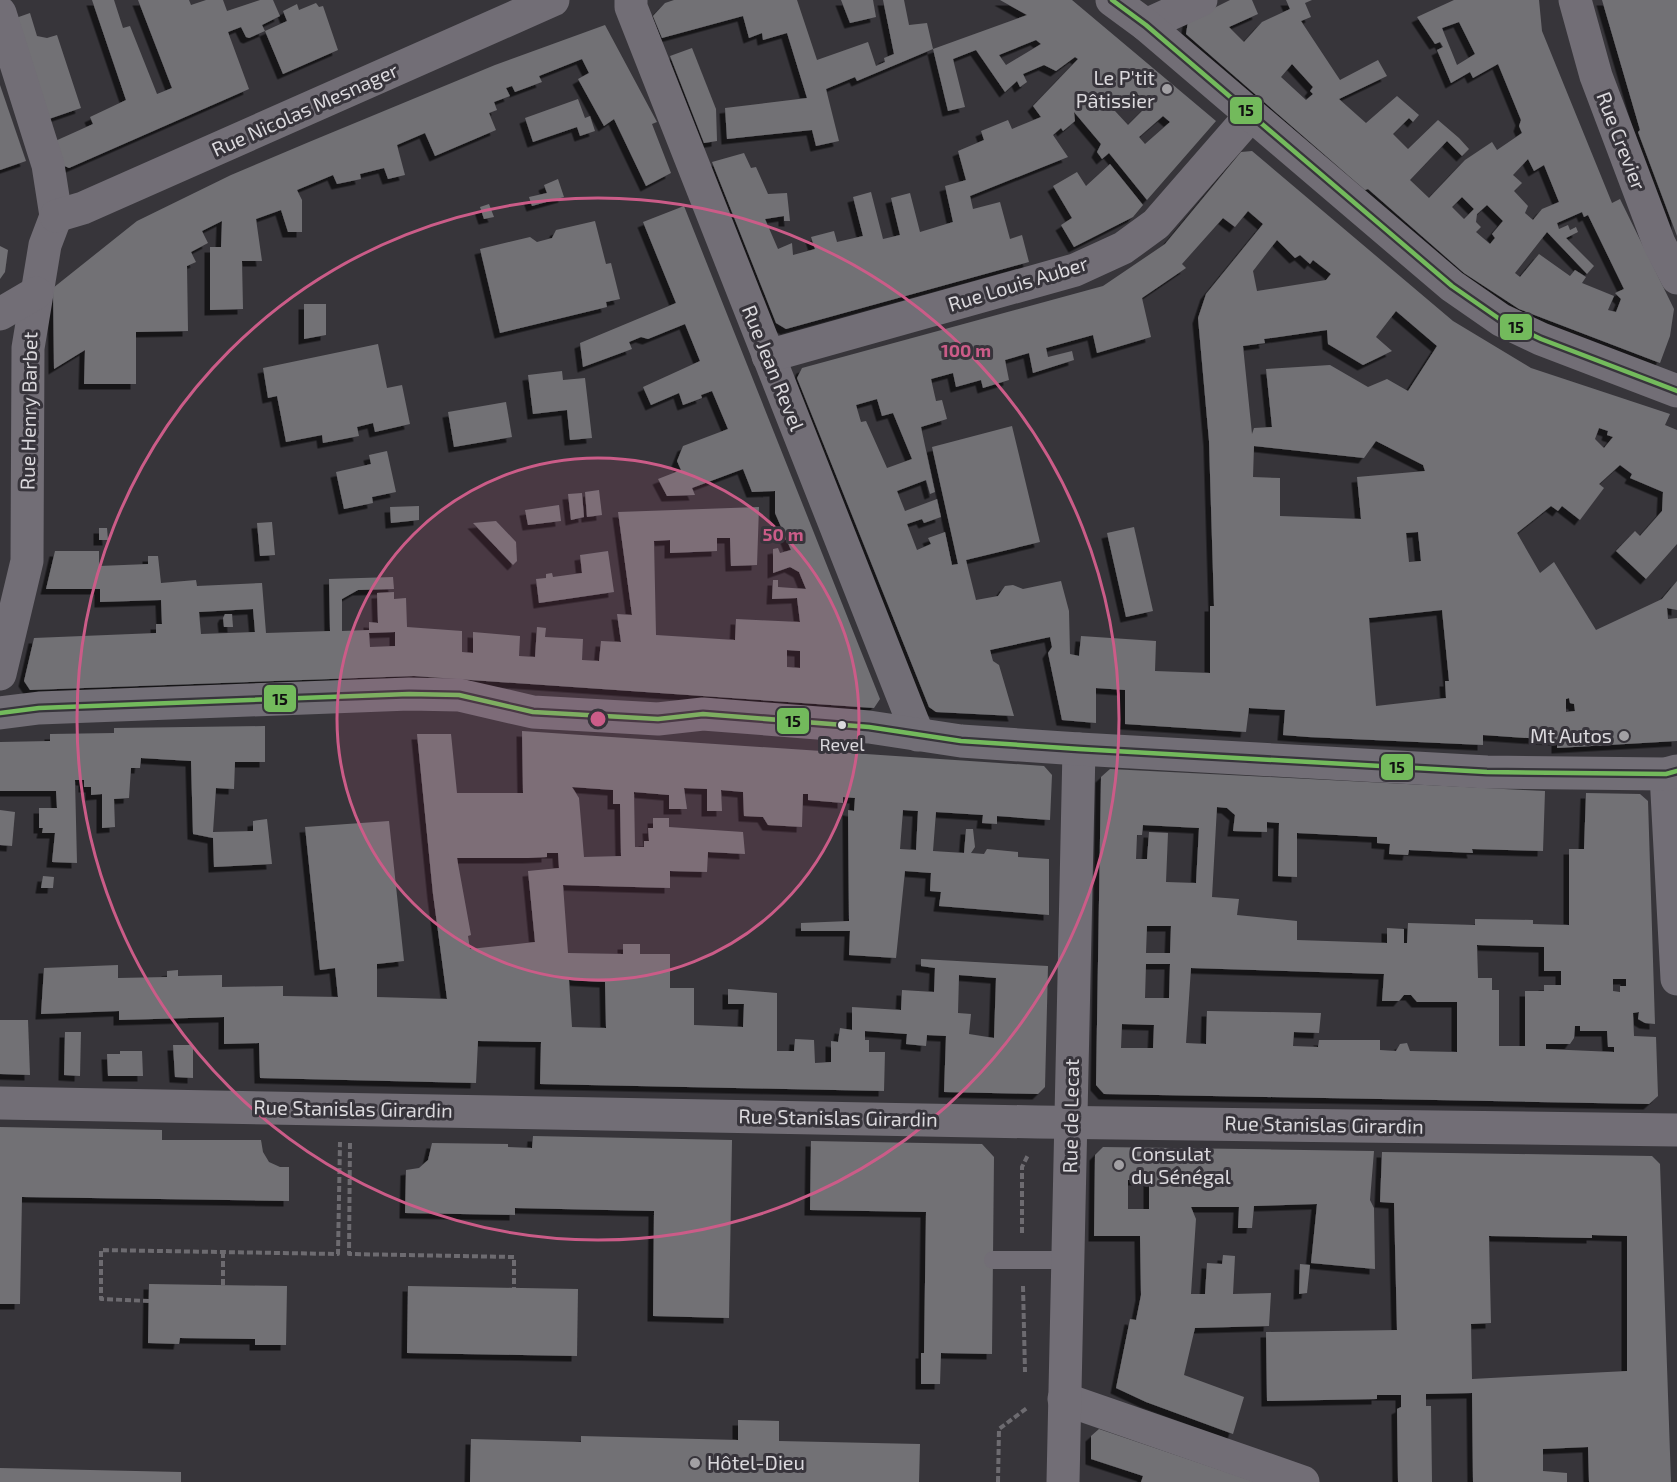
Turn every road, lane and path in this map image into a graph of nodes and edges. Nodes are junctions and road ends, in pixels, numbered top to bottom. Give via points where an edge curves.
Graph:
1 (553, 0) edge
2 (631, 0) edge
3 (1112, 0) edge
4 (1200, 0) edge
5 (1575, 0) edge
6 (0, 13) edge
7 (1146, 25) junction
8 (9, 69) edge
9 (1250, 116) junction
10 (57, 216) junction
11 (1677, 278) edge
12 (36, 293) junction
13 (0, 314) edge
14 (768, 356) junction
15 (1677, 391) edge
16 (0, 674) edge
17 (0, 713) edge
18 (918, 735) junction
19 (1079, 749) junction
20 (1671, 772) edge
21 (1677, 979) edge
22 (0, 1102) edge
23 (345, 1109) junction
24 (1071, 1121) junction
25 (1677, 1130) edge
26 (223, 1252) junction
27 (993, 1260) dead end
28 (1068, 1260) junction
29 (223, 1285) dead end
30 (514, 1288) dead end
31 (149, 1301) dead end
32 (1064, 1399) junction
33 (1027, 1408) dead end
34 (998, 1482) edge
35 (1063, 1482) edge
36 (1303, 1482) edge

1 - 10 street, Rue Nicolas Mesnager via 83,208
2 - 14 street, Rue Jean Revel
3 - 7 street
4 - 7 street
5 - 11 street, Rue Crevier via 1596,76 1659,243
6 - 8 street
7 - 9 street
8 - 10 street via 48,165
9 - 14 street, Rue Louis Auber via 1156,224 1123,248 1075,270
9 - 15 street via 1452,286 1501,320
10 - 12 street, Rue Henry Barbet via 45,245
12 - 13 street
12 - 16 street, Rue Henry Barbet via 28,348 27,561
14 - 18 street, Rue Jean Revel
17 - 18 street via 39,708 459,695 533,712 658,719 704,714 869,727
18 - 19 street
19 - 20 street via 1487,772
19 - 24 street, Rue de Lecat
20 - 21 street
22 - 23 street, Rue Stanislas Girardin
23 - 24 street, Rue Stanislas Girardin
23 - 26 path via 338,1254
23 - 30 path via 349,1254 514,1257
24 - 25 street, Rue Stanislas Girardin
24 - 28 street, Rue de Lecat
26 - 29 path
26 - 31 path via 101,1250 101,1299
27 - 28 lane
28 - 32 street, Rue de Lecat
32 - 35 street, Rue de Lecat
32 - 36 street
33 - 34 path via 999,1429

